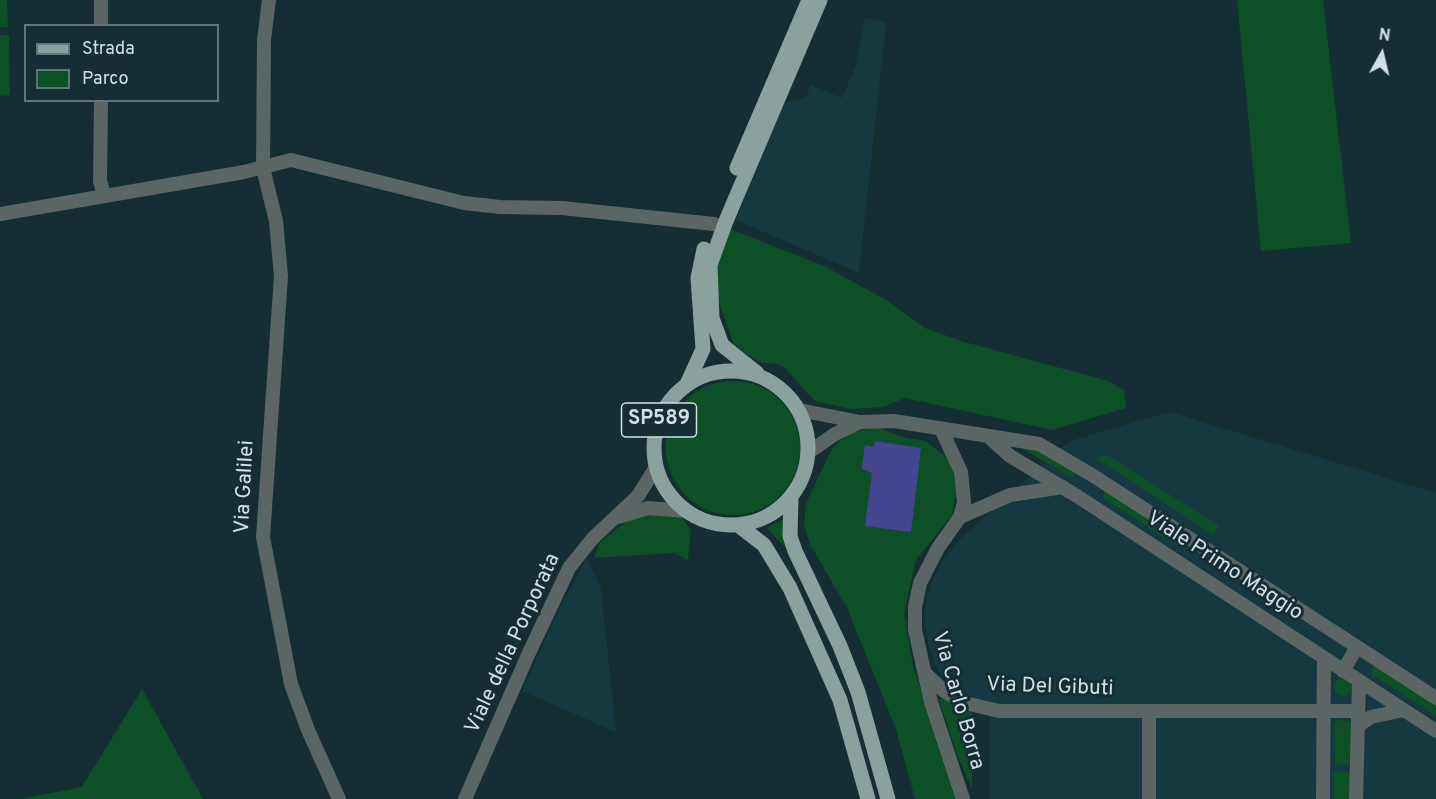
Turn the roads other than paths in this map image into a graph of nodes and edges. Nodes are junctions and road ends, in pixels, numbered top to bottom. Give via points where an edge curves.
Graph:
1 (101, 0) edge
2 (269, 0) edge
3 (809, 0) edge
4 (820, 0) edge
5 (101, 24) edge
6 (100, 102) edge
7 (263, 168) junction
8 (104, 195) junction
9 (0, 213) edge
10 (714, 224) junction
11 (762, 377) junction
12 (687, 384) junction
13 (799, 410) junction
14 (860, 422) junction
15 (942, 431) junction
16 (990, 438) junction
17 (809, 452) junction
18 (656, 467) junction
19 (1092, 475) junction
20 (1063, 487) junction
21 (1077, 496) junction
22 (790, 498) junction
23 (686, 511) junction
24 (960, 517) junction
25 (616, 518) junction
26 (738, 525) junction
27 (1357, 647) junction
28 (1324, 658) junction
29 (1343, 671) junction
30 (925, 673) junction
31 (1359, 681) junction
32 (1436, 698) edge
33 (1404, 710) junction
34 (1358, 711) junction
35 (1149, 712) junction
36 (1324, 712) junction
37 (1358, 726) junction
38 (1436, 731) edge
39 (339, 799) edge
40 (465, 799) edge
41 (868, 799) edge
42 (888, 799) edge
43 (963, 799) edge
44 (1149, 799) edge
45 (1323, 799) edge
46 (1356, 799) edge

1 - 5 street
2 - 7 street, Via Galilei via 264,40
3 - 10 main road, SP589
4 - 11 main road, SP589 via 710,265 712,318 723,345
6 - 8 street via 100,181
7 - 8 street
7 - 10 street via 291,160 464,203 562,208
7 - 39 street, Via Galilei via 276,221 281,276 263,537 291,684
8 - 9 street
10 - 12 main road, SP589 via 698,278 703,349
11 - 12 main road, SP589 via 725,371
11 - 13 main road, SP589 via 783,391
12 - 18 main road, SP589 via 658,421
13 - 14 street
13 - 17 main road, SP589 via 807,430
14 - 15 street, Viale Primo Maggio via 894,421
14 - 17 street
15 - 16 street, Viale Primo Maggio
15 - 24 street, Via Carlo Borra via 964,488
16 - 19 street, Viale Primo Maggio via 1039,444
16 - 20 street, Viale Primo Maggio via 1010,456
17 - 22 main road, SP589 via 804,477
18 - 23 main road, SP589 via 673,499
18 - 25 street, Viale della Porporata via 638,496
19 - 21 street
19 - 27 street, Viale Primo Maggio
20 - 21 street, Viale Primo Maggio
20 - 24 street via 1010,495
21 - 28 street, Viale Primo Maggio
22 - 26 main road, SP589 via 767,516
22 - 42 main road via 790,536 858,692
23 - 25 street via 648,508
23 - 26 main road, SP589 via 720,525
24 - 30 street, Via Carlo Borra via 920,583 915,630
25 - 40 street, Viale della Porporata via 593,538 569,568
26 - 41 main road via 764,545 790,588 840,700
27 - 29 street
27 - 32 street, Viale Primo Maggio
28 - 29 street, Viale Primo Maggio
28 - 36 street
29 - 31 street, Viale Primo Maggio
30 - 35 street, Via Del Gibuti via 944,691 982,709
30 - 43 street, Via Carlo Borra
31 - 33 street, Viale Primo Maggio
31 - 34 street
33 - 37 street via 1371,717
33 - 38 street, Viale Primo Maggio
34 - 36 street, Via Del Gibuti
34 - 37 street
35 - 36 street, Via Del Gibuti
35 - 44 street
36 - 45 street
37 - 46 street

